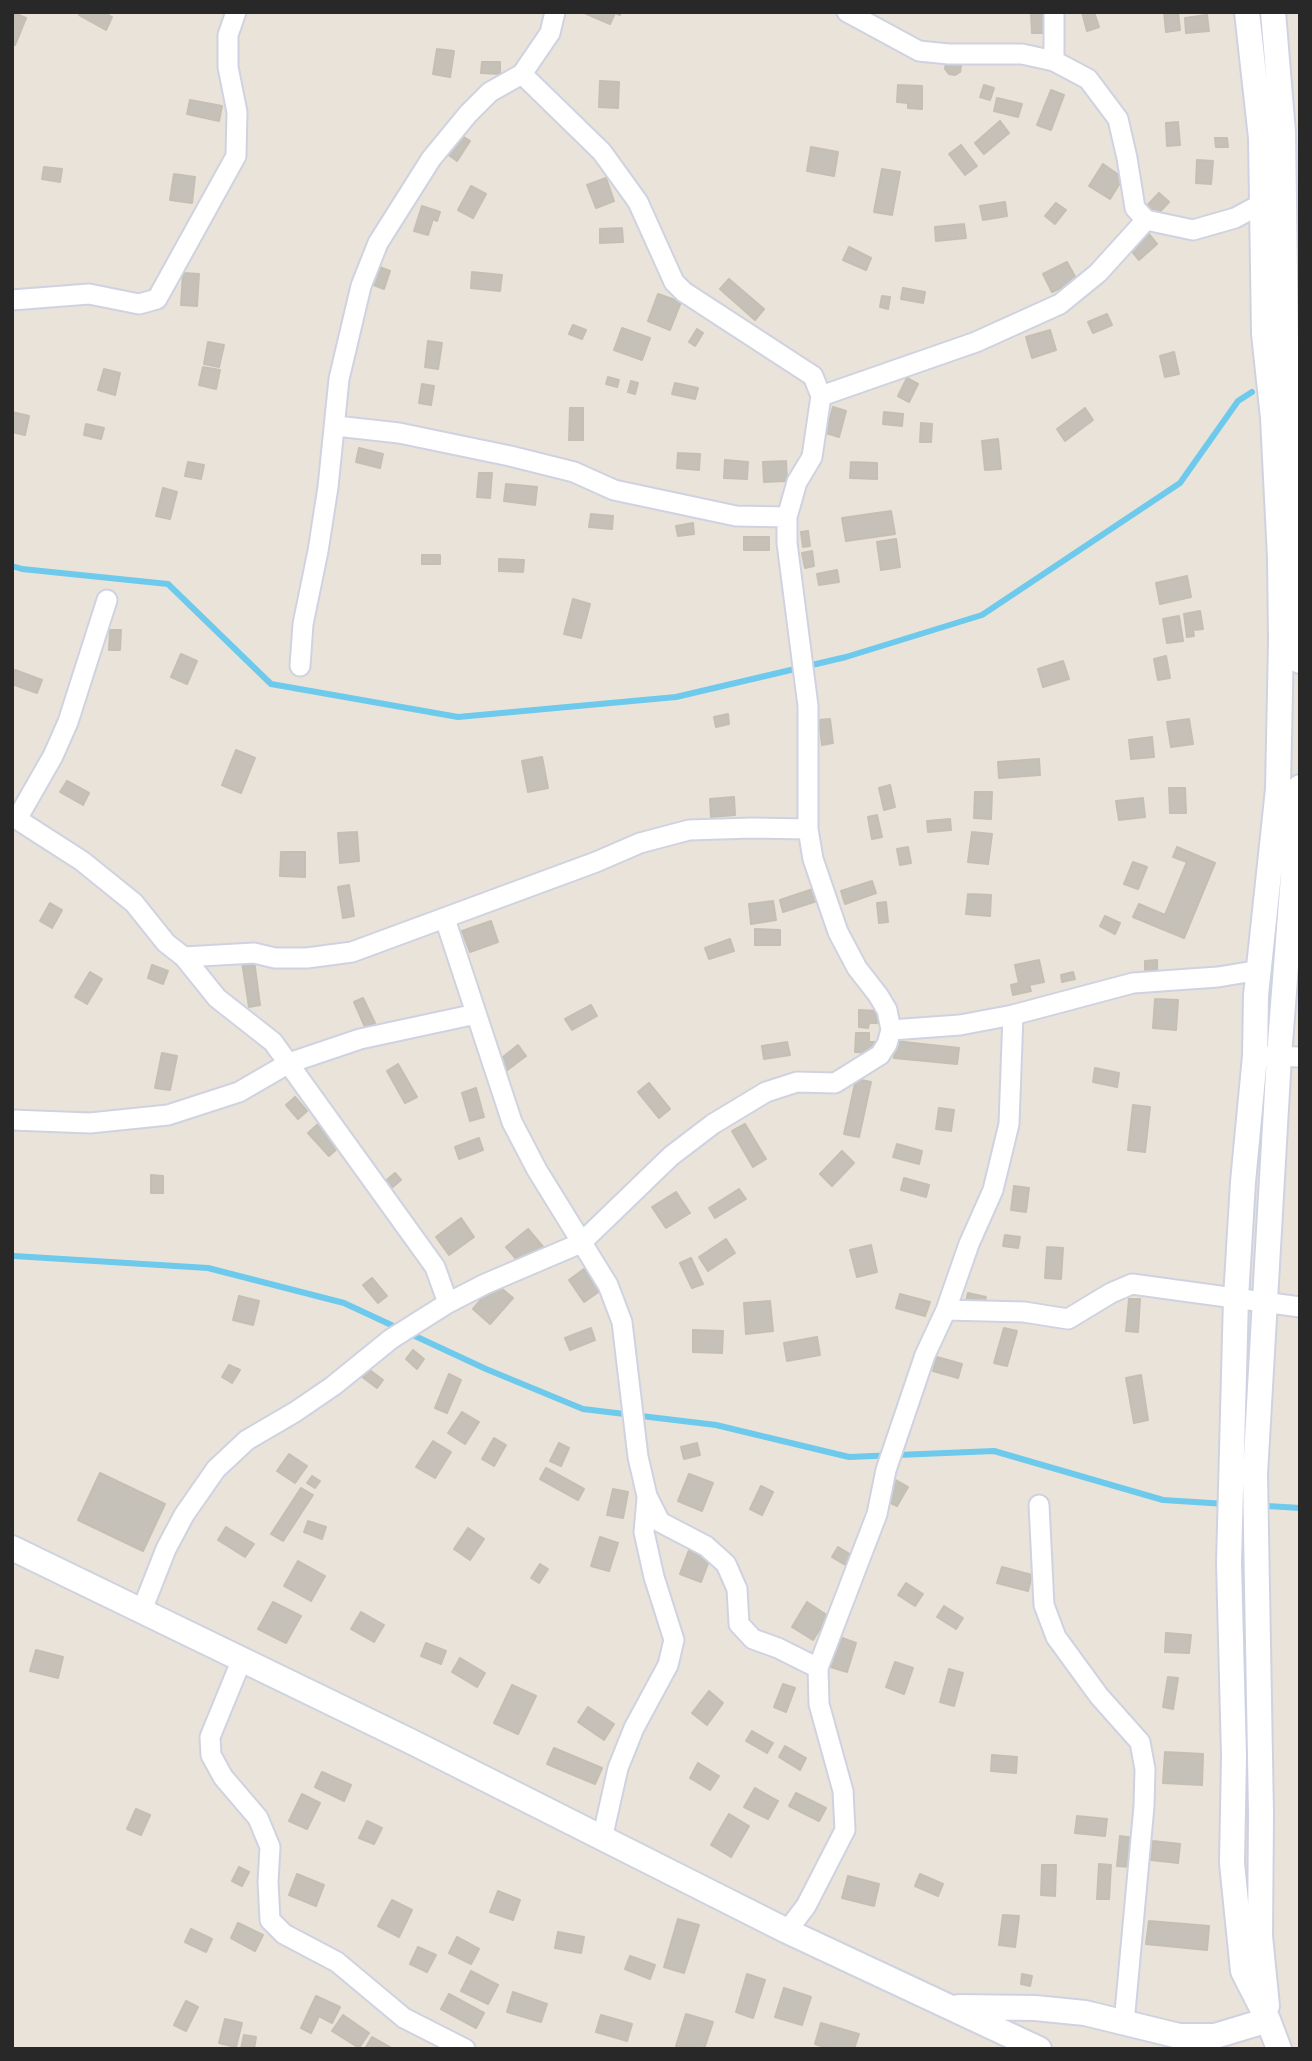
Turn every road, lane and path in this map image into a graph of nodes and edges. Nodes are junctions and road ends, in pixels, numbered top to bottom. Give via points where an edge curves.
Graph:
1 (236, 12) edge
2 (555, 12) edge
3 (847, 12) edge
4 (1054, 12) edge
5 (1247, 12) edge
6 (1273, 12) edge
7 (1054, 61) junction
8 (522, 74) junction
9 (1281, 133) edge
10 (1261, 205) junction
11 (1146, 220) junction
12 (12, 300) edge
13 (821, 396) junction
14 (336, 426) junction
15 (787, 517) junction
16 (107, 600) dead end
17 (1300, 661) edge
18 (300, 666) dead end
19 (1293, 785) edge
20 (1290, 815) edge
21 (15, 818) edge
22 (808, 829) junction
23 (445, 919) junction
24 (184, 957) junction
25 (1260, 970) junction
26 (476, 1014) junction
27 (1013, 1015) junction
28 (891, 1030) junction
29 (1278, 1056) edge
30 (289, 1063) junction
31 (12, 1120) edge
32 (581, 1243) junction
33 (1236, 1298) junction
34 (1266, 1302) junction
35 (448, 1303) junction
36 (1300, 1307) edge
37 (946, 1310) junction
38 (647, 1496) junction
39 (1039, 1505) dead end
40 (12, 1548) edge
41 (142, 1610) junction
42 (242, 1659) junction
43 (818, 1668) junction
44 (602, 1839) junction
45 (787, 1931) junction
46 (946, 2006) junction
47 (1268, 2021) junction
48 (1124, 2024) junction
49 (465, 2049) edge
50 (1039, 2049) edge
51 (1279, 2049) edge

1 - 12 street via 228,35 228,67 237,112 236,156 156,299 139,304 89,294
2 - 8 street via 550,33
3 - 7 street via 919,51 1022,54
4 - 7 street
5 - 9 street
6 - 9 street
7 - 11 street via 1088,79 1118,119 1135,208
8 - 13 street via 602,152 638,202 679,287 813,376
8 - 14 street via 490,92 468,114 431,159 378,243 347,341
9 - 10 street
9 - 17 street
10 - 11 street via 1194,230
10 - 19 street via 1264,334 1273,418
11 - 13 street via 1098,273 1060,304 976,342
13 - 15 street via 812,457 797,482
14 - 15 street via 399,433 510,456 573,472 614,490 736,516
14 - 18 street
15 - 22 street via 808,706
16 - 21 street via 68,722
19 - 20 street
20 - 25 street
20 - 29 street
21 - 24 street via 103,876
22 - 23 street via 689,830 640,843
22 - 28 street via 813,859 838,932 887,1010
23 - 24 street via 352,952 307,958 254,953
23 - 26 street
24 - 30 street via 217,998 273,1042
25 - 27 street via 1133,984
25 - 29 street via 1256,995
26 - 30 street via 360,1039
26 - 32 street via 512,1122
27 - 28 street
27 - 37 street via 1009,1124 993,1191
28 - 32 street via 880,1055 835,1083 797,1082 766,1092 712,1124 671,1156
29 - 33 street via 1243,1182
29 - 34 street
30 - 31 street via 239,1092 167,1115 90,1123
30 - 35 street via 435,1267
32 - 35 street
32 - 38 street via 608,1285 622,1322
33 - 34 street
33 - 37 street via 1132,1284 1068,1320 1024,1312
33 - 47 street via 1229,1563 1232,1863 1243,1971
34 - 36 street
34 - 47 street via 1255,1474 1261,1936
35 - 41 street via 390,1339 295,1412 247,1440 216,1469 166,1549
37 - 43 street via 925,1355 886,1470 877,1514
38 - 43 street via 660,1522 706,1546 726,1564 737,1589 739,1624 753,1639
38 - 44 street via 644,1532 674,1640 668,1665 618,1768
39 - 48 street via 1044,1605 1056,1637 1140,1742 1145,1769
40 - 41 street
41 - 42 street
42 - 44 street
42 - 49 street via 210,1737 211,1755 223,1777 258,1818 270,1847 270,1920 284,1934 337,1962 404,2018
43 - 45 street via 820,1704 843,1791 845,1830 806,1906
44 - 45 street
45 - 46 street
46 - 48 street via 1085,2012
46 - 50 street
47 - 48 street via 1215,2036 1179,2036
47 - 51 street

